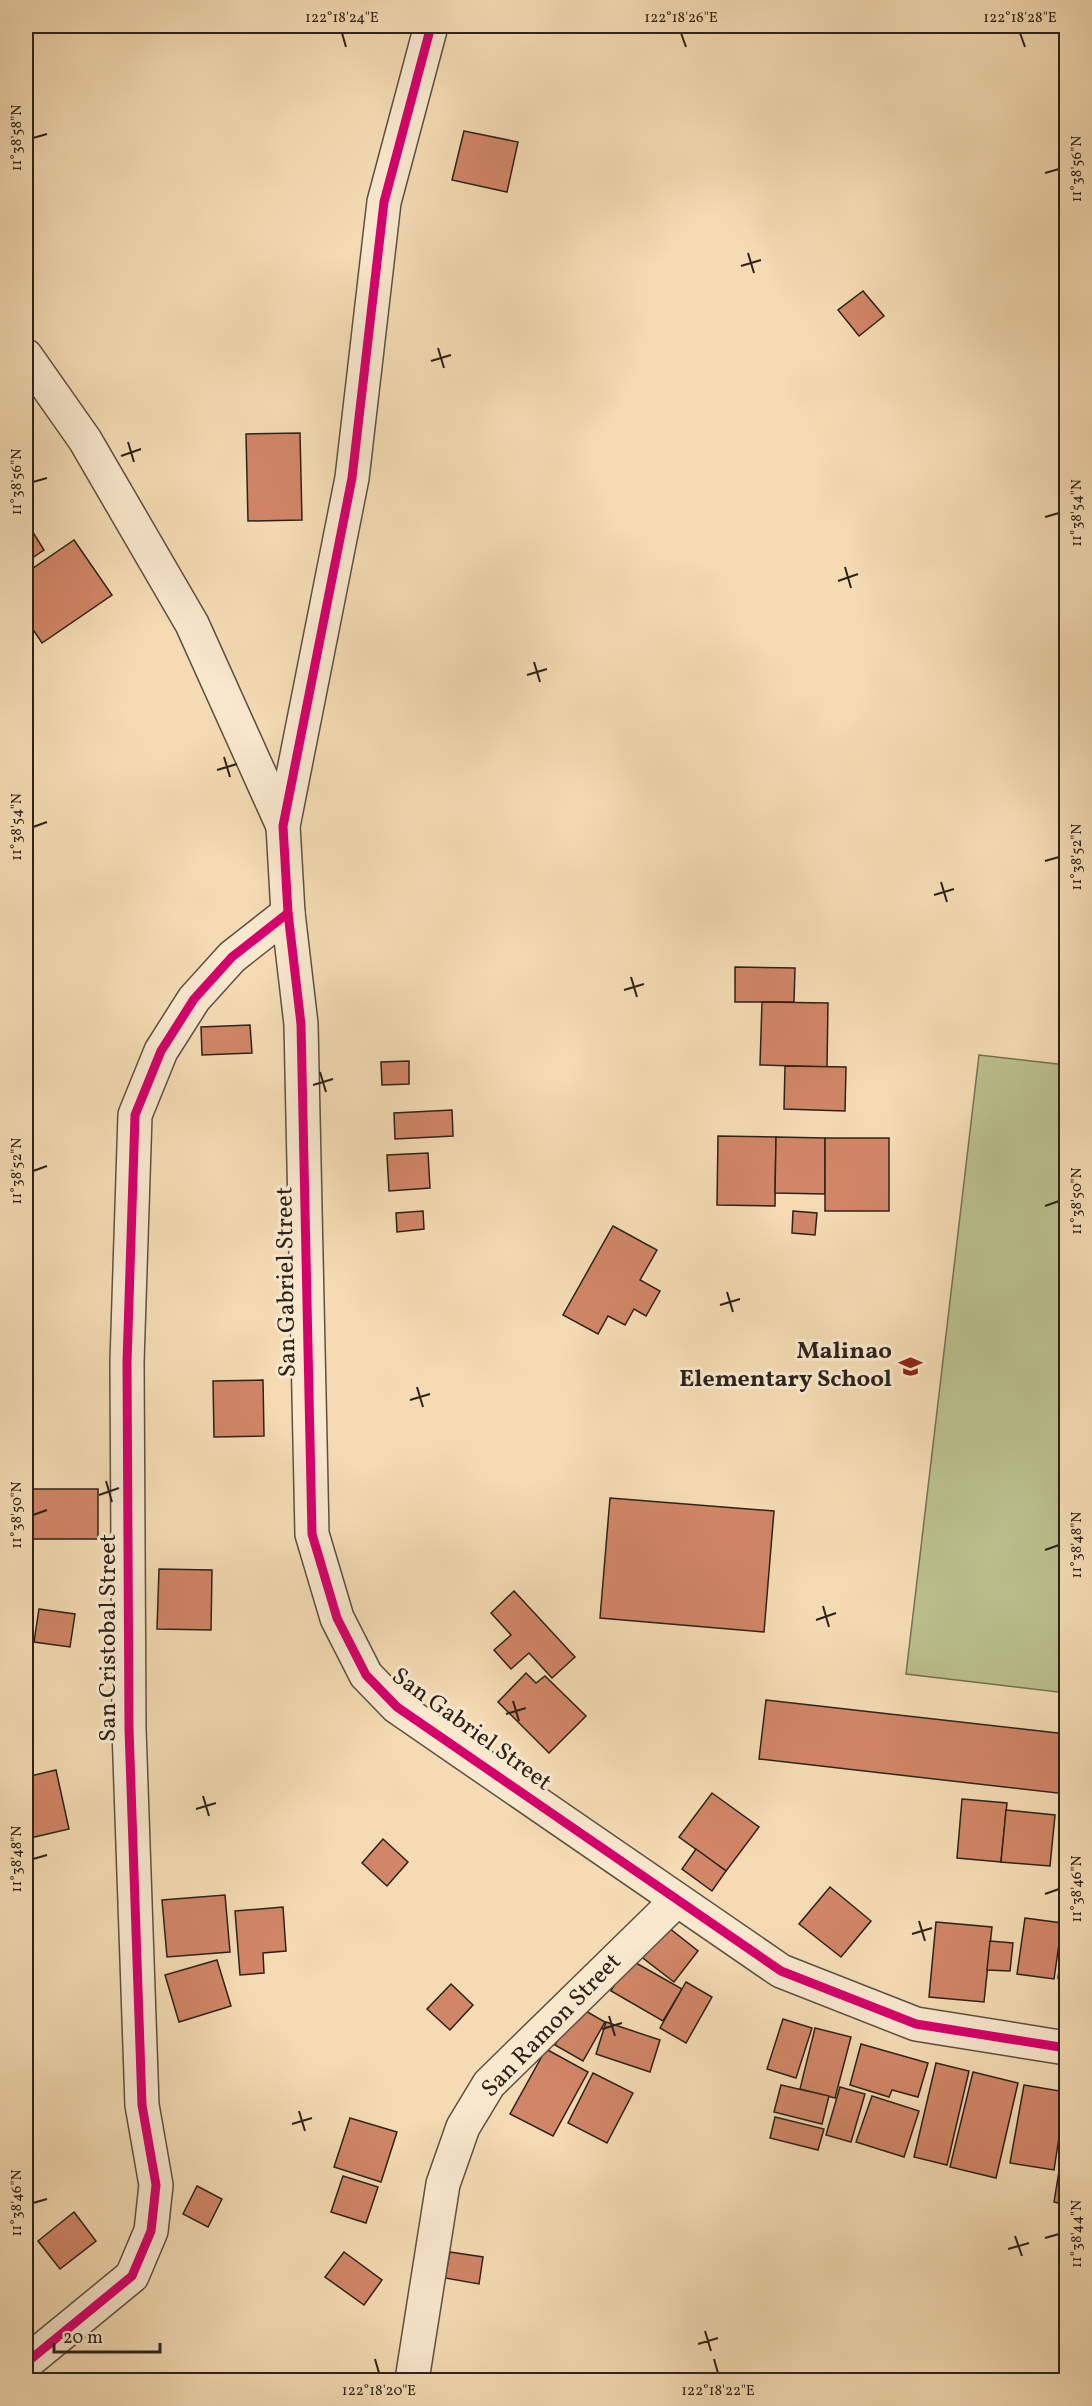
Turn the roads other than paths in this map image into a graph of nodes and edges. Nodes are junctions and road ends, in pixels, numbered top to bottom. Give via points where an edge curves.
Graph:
1 (430, 26) edge
2 (26, 356) edge
3 (283, 826) junction
4 (288, 913) junction
5 (677, 1900) junction
6 (1066, 2048) edge
7 (26, 2363) edge
8 (412, 2380) edge

1 - 3 street via 384,202 352,478
2 - 3 street via 85,440 192,624
3 - 4 street, San Gabriel Street
4 - 5 street, San Gabriel Street via 301,1024 312,1534 337,1618 366,1675 397,1707
4 - 7 street, San Cristobal Street via 232,957 194,999 161,1051 135,1115 127,1362 129,1729 142,2105 156,2185 153,2220 132,2276
5 - 6 street, San Gabriel Street via 782,1971 916,2024
5 - 8 street, San Ramon Street via 489,2084 463,2127 443,2184

